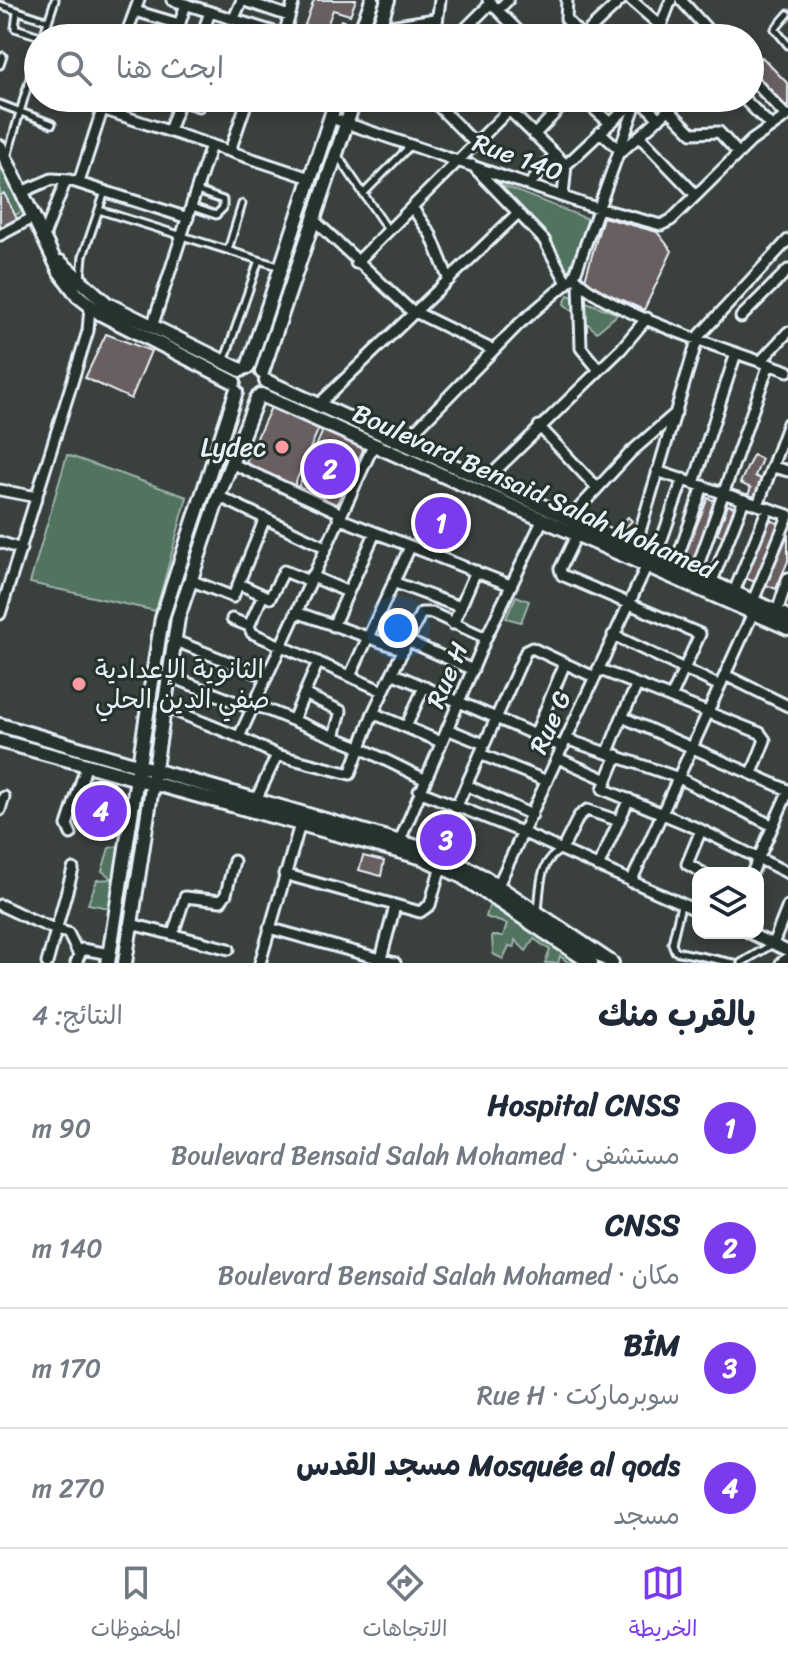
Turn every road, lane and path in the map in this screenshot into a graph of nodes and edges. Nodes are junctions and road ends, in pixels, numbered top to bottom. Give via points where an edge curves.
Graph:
1 (55, 0) edge
2 (139, 0) edge
3 (172, 0) edge
4 (294, 0) edge
5 (372, 0) edge
6 (388, 0) edge
7 (440, 0) edge
8 (508, 0) edge
9 (567, 0) edge
10 (621, 0) edge
11 (631, 0) edge
12 (648, 0) edge
13 (671, 0) edge
14 (233, 2) edge
15 (687, 2) edge
16 (186, 4) junction
17 (492, 4) edge
18 (0, 5) edge
19 (640, 9) junction
20 (135, 11) junction
21 (17, 12) junction
22 (210, 12) junction
23 (788, 14) edge
24 (289, 16) junction
25 (234, 18) junction
26 (435, 19) junction
27 (48, 21) junction
28 (47, 24) edge
29 (130, 24) edge
30 (179, 24) joint
31 (206, 24) edge
32 (247, 24) edge
33 (289, 24) edge
34 (363, 24) edge
35 (380, 24) edge
36 (414, 24) edge
37 (436, 24) edge
38 (471, 24) edge
39 (511, 24) edge
40 (570, 24) edge
41 (596, 24) edge
42 (659, 24) edge
43 (662, 24) edge
44 (704, 24) edge
45 (24, 31) edge
46 (788, 45) edge
47 (3, 56) dead end
48 (0, 65) edge
49 (764, 91) edge
50 (24, 94) edge
51 (0, 104) edge
52 (101, 112) edge
53 (111, 112) edge
54 (176, 112) edge
55 (243, 112) edge
56 (332, 112) edge
57 (339, 112) edge
58 (350, 112) edge
59 (448, 112) edge
60 (507, 112) edge
61 (511, 112) edge
62 (554, 112) edge
63 (599, 112) edge
64 (622, 112) edge
65 (633, 112) edge
66 (652, 112) edge
67 (667, 112) edge
68 (671, 112) edge
69 (757, 112) edge
70 (18, 113) junction
71 (787, 115) edge
72 (659, 119) junction
73 (347, 121) junction
74 (610, 123) junction
75 (52, 124) dead end
76 (770, 125) junction
77 (169, 131) junction
78 (600, 132) junction
79 (534, 135) junction
80 (639, 136) junction
81 (412, 143) junction
82 (475, 143) junction
83 (211, 145) junction
84 (0, 147) edge
85 (230, 151) junction
86 (620, 152) junction
87 (738, 153) junction
88 (337, 154) junction
89 (555, 154) junction
90 (459, 159) junction
91 (7, 160) junction
92 (470, 163) junction
93 (566, 165) junction
94 (310, 178) junction
95 (66, 180) junction
96 (79, 182) junction
97 (530, 184) junction
98 (106, 191) junction
99 (196, 191) junction
100 (22, 192) junction
101 (363, 194) junction
102 (695, 194) junction
103 (563, 196) junction
104 (242, 204) dead end
105 (191, 207) junction
106 (412, 207) junction
107 (598, 208) junction
108 (99, 210) junction
109 (517, 214) junction
110 (34, 217) junction
111 (188, 218) junction
112 (314, 220) junction
113 (389, 231) junction
114 (0, 235) edge
115 (182, 235) junction
116 (44, 236) junction
117 (788, 240) edge
118 (228, 250) junction
119 (55, 257) junction
120 (259, 260) junction
121 (356, 263) junction
122 (281, 267) junction
123 (786, 277) edge
124 (449, 280) junction
125 (574, 281) junction
126 (81, 284) junction
127 (99, 305) junction
128 (415, 313) junction
129 (741, 317) dead end
130 (647, 318) junction
131 (152, 327) junction
132 (788, 332) edge
133 (698, 337) junction
134 (493, 350) junction
135 (736, 353) junction
136 (224, 362) junction
137 (765, 363) junction
138 (599, 370) junction
139 (788, 371) edge
140 (264, 377) junction
141 (240, 378) junction
142 (259, 397) junction
143 (318, 405) junction
144 (676, 413) junction
145 (788, 423) edge
146 (539, 426) junction
147 (374, 444) junction
148 (402, 444) junction
149 (231, 463) junction
150 (773, 467) junction
151 (657, 471) junction
152 (788, 471) edge
153 (683, 479) junction
154 (486, 480) junction
155 (698, 484) junction
156 (597, 488) junction
157 (0, 490) edge
158 (726, 494) junction
159 (218, 496) junction
160 (37, 497) junction
161 (744, 500) junction
162 (763, 506) junction
163 (339, 515) junction
164 (788, 516) edge
165 (265, 518) junction
166 (543, 519) junction
167 (569, 519) junction
168 (375, 533) junction
169 (577, 534) junction
170 (0, 542) edge
171 (325, 547) junction
172 (410, 547) junction
173 (635, 548) junction
174 (21, 549) junction
175 (651, 561) junction
176 (675, 565) junction
177 (476, 571) junction
178 (695, 574) junction
179 (788, 578) edge
180 (310, 579) junction
181 (190, 580) junction
182 (712, 581) junction
183 (393, 582) junction
184 (239, 584) junction
185 (510, 585) junction
186 (348, 592) junction
187 (734, 592) junction
188 (263, 595) junction
189 (627, 604) junction
190 (460, 607) junction
191 (753, 607) junction
192 (296, 612) junction
193 (0, 614) edge
194 (782, 614) edge
195 (232, 619) dead end
196 (453, 624) junction
197 (249, 626) junction
198 (333, 626) junction
199 (788, 628) edge
200 (613, 635) junction
201 (369, 637) junction
202 (486, 638) junction
203 (173, 640) junction
204 (281, 645) junction
205 (406, 646) junction
206 (318, 662) junction
207 (565, 663) junction
208 (685, 669) junction
209 (473, 670) junction
210 (392, 673) junction
211 (596, 673) junction
212 (167, 675) junction
213 (725, 675) junction
214 (350, 676) junction
215 (267, 677) junction
216 (637, 685) junction
217 (720, 686) junction
218 (424, 687) junction
219 (383, 691) junction
220 (304, 694) junction
221 (671, 698) junction
222 (459, 703) junction
223 (163, 706) junction
224 (788, 706) edge
225 (254, 707) junction
226 (709, 710) junction
227 (373, 713) junction
228 (622, 717) junction
229 (496, 718) junction
230 (293, 720) junction
231 (0, 725) edge
232 (406, 727) junction
233 (447, 729) junction
234 (535, 735) junction
235 (239, 737) junction
236 (334, 737) junction
237 (0, 741) edge
238 (441, 742) junction
239 (565, 743) junction
240 (692, 746) junction
241 (359, 747) junction
242 (482, 749) junction
243 (612, 753) junction
244 (277, 755) junction
245 (558, 758) junction
246 (139, 766) junction
247 (86, 767) junction
248 (752, 773) junction
249 (154, 778) junction
250 (679, 778) junction
251 (424, 779) junction
252 (607, 780) junction
253 (137, 781) junction
254 (547, 781) junction
255 (466, 785) junction
256 (419, 791) junction
257 (788, 791) edge
258 (4, 797) dead end
259 (629, 799) junction
260 (256, 800) junction
261 (456, 808) junction
262 (0, 810) edge
263 (662, 813) junction
264 (532, 815) junction
265 (301, 819) junction
266 (619, 821) junction
267 (773, 826) junction
268 (701, 830) junction
269 (524, 833) junction
270 (71, 834) dead end
271 (398, 845) junction
272 (562, 850) junction
273 (758, 860) junction
274 (234, 861) dead end
275 (441, 866) junction
276 (598, 867) junction
277 (692, 867) edge
278 (755, 867) edge
279 (73, 869) dead end
280 (788, 873) edge
281 (284, 874) junction
282 (631, 882) junction
283 (496, 891) junction
284 (681, 904) junction
285 (0, 905) edge
286 (395, 906) junction
287 (788, 906) edge
288 (692, 909) edge
289 (537, 913) junction
290 (131, 924) junction
291 (269, 928) junction
292 (54, 930) junction
293 (173, 934) junction
294 (762, 939) edge
295 (773, 944) junction
296 (229, 949) dead end
297 (788, 951) edge
298 (77, 958) edge
299 (109, 958) edge
300 (788, 958) edge
301 (381, 959) junction
302 (47, 963) edge
303 (125, 963) edge
304 (260, 963) edge
305 (395, 963) edge
306 (591, 963) edge
307 (612, 963) edge
308 (733, 963) edge
309 (741, 963) edge
310 (781, 963) edge

1 - 27 lane
2 - 20 street
3 - 16 street
4 - 24 street
5 - 34 street
6 - 35 street
7 - 26 street
8 - 17 street
9 - 40 street
10 - 41 street
11 - 19 street
12 - 19 street
13 - 43 street
14 - 24 street via 245,0
14 - 25 street
15 - 44 street
16 - 22 street
16 - 30 street
17 - 38 street
17 - 39 street
18 - 21 lane
19 - 42 street
20 - 29 street
20 - 30 street
21 - 27 lane
21 - 45 lane via 15,28
22 - 25 street
22 - 31 street
23 - 46 lane via 775,29
24 - 33 street
25 - 32 street
26 - 36 street
26 - 37 street
27 - 28 lane
47 - 48 lane
49 - 71 street
50 - 70 lane
51 - 70 lane
52 - 96 street
53 - 77 street
54 - 77 street
55 - 85 street
56 - 94 street
57 - 73 street, Rue 140
58 - 73 street
59 - 82 street
60 - 82 street
61 - 79 street
62 - 79 street
63 - 74 street
64 - 74 street
65 - 86 street
66 - 72 street
67 - 72 street
68 - 87 street via 692,133 719,132
69 - 76 street
70 - 75 lane
70 - 91 lane
71 - 76 street
72 - 80 street
73 - 81 street, Rue 140
73 - 88 street
74 - 78 street
76 - 87 street
77 - 83 street
78 - 86 street
78 - 93 street
79 - 89 street
80 - 86 street
80 - 102 street
81 - 90 street, Rue 140
81 - 101 lane
82 - 90 street
83 - 85 street
83 - 99 street
84 - 91 street
85 - 94 street
86 - 107 street
87 - 102 street
88 - 101 lane
88 - 112 street
89 - 93 street
89 - 97 street
90 - 92 street, Rue 140
90 - 106 street
91 - 100 street
92 - 97 street, Rue 140
92 - 109 street
93 - 103 street
94 - 122 street
95 - 96 street
95 - 100 street via 52,179
95 - 116 street
96 - 98 street
97 - 103 street, Rue 140
98 - 108 lane
98 - 111 street
99 - 105 street
99 - 105 lane via 223,200 223,208 216,215
100 - 110 street
101 - 113 lane
102 - 107 street, Rue 140 via 664,224
103 - 107 street, Rue 140
104 - 118 lane
105 - 111 street
106 - 113 street
106 - 124 street via 431,235
107 - 125 street
108 - 115 lane
108 - 126 lane via 83,256
109 - 124 street
109 - 125 street
110 - 114 street
110 - 116 street
111 - 115 street
112 - 121 street
112 - 140 street
113 - 121 street
115 - 118 lane
115 - 131 street
116 - 119 street
117 - 133 street
118 - 120 lane
119 - 126 street
119 - 127 street via 68,285
120 - 122 lane
120 - 136 lane
121 - 128 street
122 - 141 street
123 - 129 street
124 - 128 street
125 - 130 street
125 - 134 street
125 - 138 street via 581,348
126 - 127 street
127 - 131 street
127 - 141 street
127 - 160 street
128 - 134 street
128 - 143 street
130 - 133 street
130 - 138 street
131 - 136 street
132 - 137 street
133 - 135 street
133 - 144 street
134 - 148 street
135 - 137 street
135 - 155 street
136 - 141 street
137 - 139 street
137 - 158 street
138 - 146 street
140 - 141 street, Boulevard Bensaid Salah Mohamed
140 - 142 street
140 - 143 street, Boulevard Bensaid Salah Mohamed
141 - 142 street, Boulevard Bensaid Salah Mohamed via 246,399
141 - 246 street via 162,618
142 - 147 street, Boulevard Bensaid Salah Mohamed
142 - 149 street
143 - 148 street, Boulevard Bensaid Salah Mohamed
144 - 151 street
144 - 156 street
145 - 150 street
146 - 154 street
146 - 156 street
147 - 163 street
147 - 166 street, Boulevard Bensaid Salah Mohamed
148 - 154 street, Boulevard Bensaid Salah Mohamed
149 - 159 street
149 - 163 street
150 - 152 street
150 - 162 street
151 - 153 street
151 - 173 street
153 - 155 street
153 - 175 street, Rue G
154 - 167 street, Boulevard Bensaid Salah Mohamed
155 - 158 street
155 - 176 street
156 - 167 street
157 - 160 street
158 - 161 street
158 - 178 street
159 - 165 street
159 - 181 street
160 - 174 street
161 - 162 street
161 - 182 street
162 - 164 street
162 - 187 street
163 - 168 street
163 - 171 street
164 - 191 street
165 - 171 street
165 - 184 street
166 - 169 street, Boulevard Bensaid Salah Mohamed
166 - 185 street, Rue H
167 - 173 street, Boulevard Bensaid Salah Mohamed
168 - 172 street
168 - 186 street
169 - 175 street, Boulevard Bensaid Salah Mohamed
169 - 189 street via 560,574
170 - 174 street
171 - 180 street
172 - 177 street
172 - 183 street
173 - 175 street, Boulevard Bensaid Salah Mohamed
174 - 193 street
175 - 176 street, Boulevard Bensaid Salah Mohamed
175 - 189 street, Rue G
175 - 191 street, Boulevard Bensaid Salah Mohamed
176 - 178 street, Boulevard Bensaid Salah Mohamed
177 - 185 street
177 - 190 street
178 - 182 street, Boulevard Bensaid Salah Mohamed
179 - 194 street
180 - 186 street
180 - 188 street via 284,571 273,596
180 - 192 street
181 - 184 street via 230,597
181 - 203 street
182 - 187 street, Boulevard Bensaid Salah Mohamed
183 - 190 street
183 - 201 street
184 - 188 street
185 - 202 street, Rue H
186 - 198 street
187 - 191 street, Boulevard Bensaid Salah Mohamed
188 - 197 street
189 - 200 street, Rue G
189 - 208 street via 700,634
190 - 196 street
191 - 194 street, Boulevard Bensaid Salah Mohamed
191 - 199 street, Boulevard Bensaid Salah Mohamed
191 - 213 street
192 - 198 street
192 - 204 street
195 - 197 street
196 - 202 street
196 - 205 street via 421,613
197 - 204 street via 252,633
198 - 201 street
200 - 208 street
200 - 211 street, Rue G
201 - 205 street
201 - 214 street
202 - 209 street, Rue H
203 - 212 street
203 - 215 street
204 - 206 street
204 - 215 street
205 - 209 street
205 - 210 street
206 - 214 street
206 - 220 street
207 - 211 street
207 - 229 street via 527,649
207 - 234 street
208 - 217 street
208 - 221 street
209 - 222 street, Rue H
210 - 218 street
210 - 219 street
211 - 216 street
211 - 239 street, Rue G
212 - 223 street
212 - 225 street
213 - 217 street
213 - 224 street
214 - 219 street
215 - 225 street
216 - 221 street
216 - 228 street
217 - 226 street
218 - 222 street
218 - 232 street
219 - 227 street
220 - 230 street
220 - 236 street via 341,711
221 - 226 street
222 - 229 street
222 - 233 street, Rue H
223 - 235 street
223 - 249 street
225 - 230 street
225 - 235 street
226 - 240 street
226 - 248 street via 764,735
227 - 232 street
227 - 241 street
228 - 240 street
228 - 243 street
229 - 234 street
229 - 242 street
230 - 236 street
231 - 246 street
232 - 238 street
233 - 238 street, Rue H
233 - 242 street
234 - 239 street
235 - 244 street
236 - 241 street
237 - 247 street
238 - 251 street, Rue H
239 - 243 street
239 - 245 street, Rue G
240 - 248 street
240 - 250 street
241 - 244 street via 347,775
241 - 251 street
242 - 254 street
242 - 255 street
243 - 250 street
243 - 252 street
244 - 260 street
245 - 252 street
245 - 254 street, Rue G
246 - 249 street
246 - 253 street
247 - 253 street
247 - 270 street via 67,825
248 - 257 street
249 - 253 street
249 - 260 street
249 - 265 street
249 - 290 street
250 - 263 street
250 - 267 street
251 - 256 street, Rue H
252 - 259 street via 606,791
253 - 299 street
254 - 264 street, Rue G
255 - 261 street
255 - 264 street
256 - 261 street
256 - 271 street, Rue H
257 - 267 street
258 - 262 street
259 - 263 street
259 - 266 street
260 - 265 street
261 - 269 street
263 - 268 street
263 - 282 street
264 - 269 street, Rue G
265 - 271 street
265 - 281 street
266 - 272 street via 587,810
266 - 276 street
267 - 273 street
268 - 273 street
268 - 277 street via 687,864
269 - 272 street
269 - 283 street, Rue G
271 - 275 street
271 - 283 street via 448,857
272 - 276 street
272 - 289 lane via 545,863
273 - 278 street
273 - 280 street
274 - 293 street via 221,901 185,897
275 - 283 street
275 - 286 street via 427,910
276 - 282 street
279 - 292 street
281 - 286 street
281 - 291 street
282 - 284 street
283 - 289 street
283 - 306 street
284 - 288 street
284 - 308 lane via 675,951
285 - 292 street
286 - 301 street
287 - 295 street
289 - 307 street
290 - 293 street
290 - 303 street
291 - 301 street
291 - 304 street
292 - 298 street via 73,937
292 - 302 street
293 - 296 street
294 - 295 street
295 - 297 street
295 - 309 lane
298 - 299 street via 82,949
300 - 310 street
301 - 305 street

